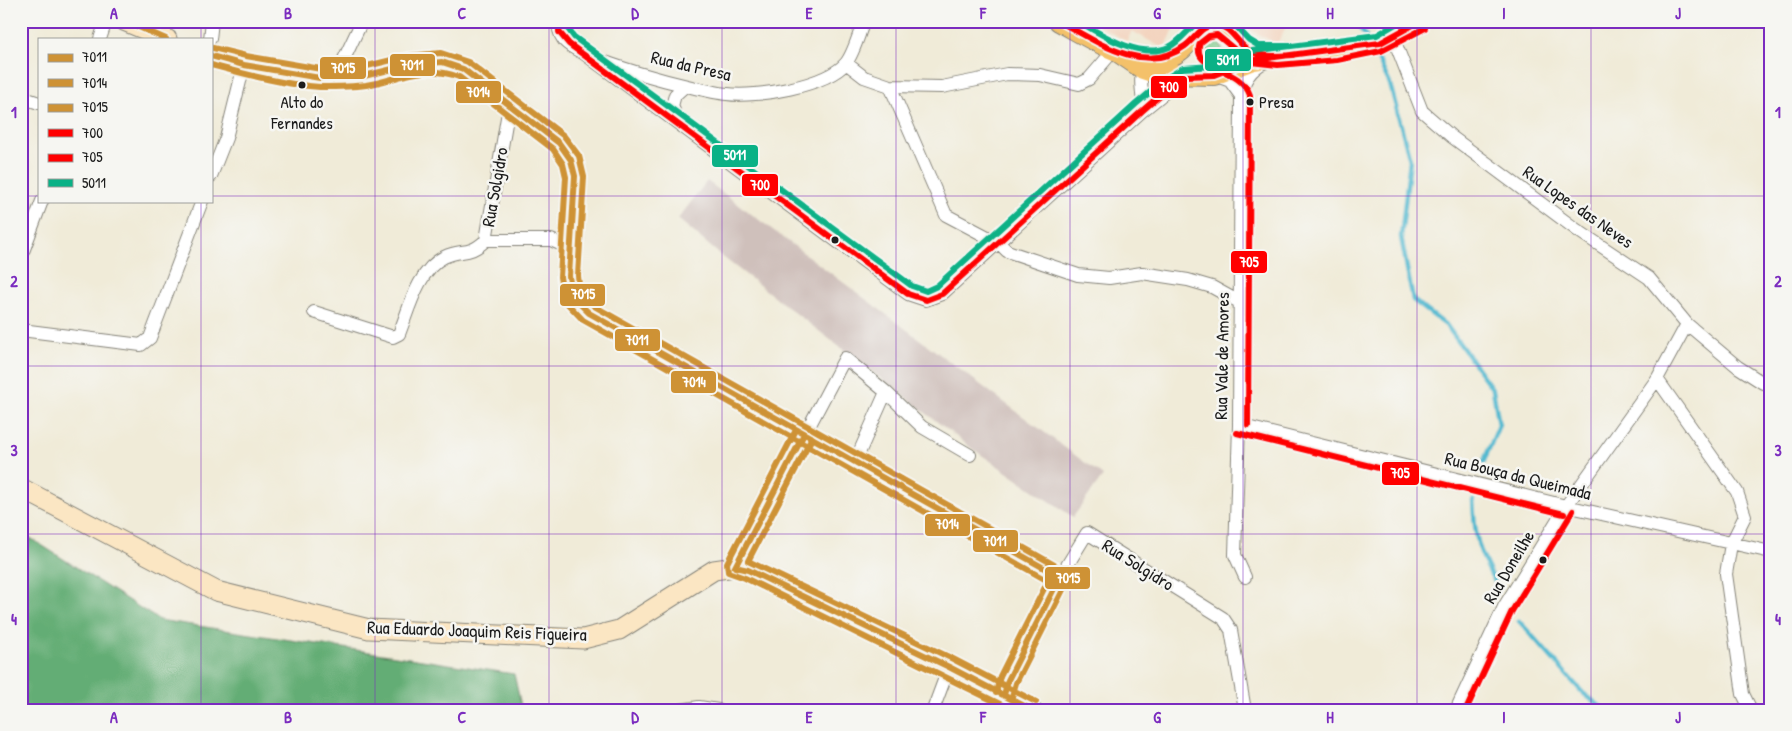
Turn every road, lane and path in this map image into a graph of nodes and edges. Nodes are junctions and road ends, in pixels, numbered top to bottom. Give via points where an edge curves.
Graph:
1 (106, 21) edge
2 (124, 21) edge
3 (212, 21) edge
4 (362, 21) edge
5 (559, 21) edge
6 (864, 21) edge
7 (1059, 21) edge
8 (1408, 21) edge
9 (1420, 21) edge
10 (1393, 37) junction
11 (100, 38) edge
12 (165, 38) edge
13 (210, 38) edge
14 (1237, 40) junction
15 (1186, 46) junction
16 (1116, 51) junction
17 (583, 53) junction
18 (212, 56) edge
19 (1274, 57) junction
20 (846, 63) junction
21 (244, 65) junction
22 (1139, 70) junction
23 (1218, 70) junction
24 (334, 78) junction
25 (685, 86) junction
26 (890, 86) junction
27 (1143, 91) junction
28 (1242, 93) junction
29 (1160, 96) junction
30 (21, 97) edge
31 (38, 103) edge
32 (510, 106) junction
33 (1142, 110) junction
34 (680, 125) junction
35 (212, 173) edge
36 (42, 202) edge
37 (202, 202) edge
38 (486, 240) junction
39 (999, 243) junction
40 (570, 248) junction
41 (21, 257) edge
42 (1241, 303) junction
43 (314, 312) dead end
44 (1687, 324) junction
45 (21, 330) edge
46 (1657, 379) junction
47 (1771, 384) edge
48 (886, 392) junction
49 (1239, 425) junction
50 (804, 434) junction
51 (970, 455) dead end
52 (855, 462) junction
53 (21, 488) edge
54 (1566, 506) junction
55 (1730, 544) junction
56 (1771, 552) edge
57 (735, 566) junction
58 (1060, 577) junction
59 (1244, 577) dead end
60 (949, 667) junction
61 (1002, 702) edge
62 (680, 710) edge
63 (718, 710) edge
64 (933, 710) edge
65 (1032, 710) edge
66 (1245, 710) edge
67 (1456, 710) edge
68 (1751, 710) edge

1 - 11 street
2 - 12 street
3 - 13 street
4 - 24 street
5 - 17 street, Rua da Presa via 563,40
6 - 20 street
7 - 16 main road
8 - 10 main road
9 - 10 main road
10 - 19 main road via 1368,45
10 - 44 street, Rua Lopes das Neves via 1422,111 1577,230 1648,278
14 - 15 main road via 1218,25 1202,28
14 - 19 main road via 1255,54
14 - 23 main road via 1239,48
15 - 16 main road via 1165,59
15 - 22 street via 1167,65 1151,64
15 - 23 main road via 1199,70
16 - 22 main road
16 - 26 street via 1089,78 1078,84 1040,75 1007,74 942,87
17 - 25 street, Rua da Presa
17 - 34 street
18 - 21 street
19 - 23 main road
19 - 28 street via 1252,70
20 - 25 street, Rua da Presa via 831,74 804,85 764,94 728,94
20 - 26 street via 864,77
21 - 24 street
21 - 35 street via 226,138
22 - 23 main road via 1158,74
22 - 27 street
23 - 28 street, Rua Vale de Amores
23 - 28 street
23 - 29 street
24 - 32 street via 442,62 463,69
25 - 34 street via 675,95 672,106
26 - 39 street via 946,215
27 - 29 street
27 - 33 street
28 - 42 street, Rua Vale de Amores
29 - 33 street
30 - 31 street
32 - 38 street, Rua Solgidro
32 - 40 street via 559,143 572,160 575,176
33 - 39 street
34 - 39 street via 908,294 926,300 942,294
36 - 41 street
37 - 45 street via 150,338 141,345
38 - 40 street via 552,240
38 - 43 street via 475,250 444,257 430,267 399,334 393,337
39 - 42 street via 1007,251 1078,275 1109,278 1142,273 1188,280 1212,287
40 - 50 street via 572,296 589,313
42 - 49 street, Rua Vale de Amores
44 - 46 street, Rua Doneilhe
44 - 47 street, Rua Lopes das Neves via 1738,367 1763,383
46 - 54 street, Rua Doneilhe
46 - 55 street via 1737,492 1745,516
48 - 50 street via 844,358
48 - 51 street via 922,427
48 - 52 street
49 - 54 street, Rua Bouça da Queimada
49 - 59 street, Rua Vale de Amores via 1235,554
50 - 52 street
50 - 57 street
52 - 58 street
53 - 57 street, Rua Eduardo Joaquim Reis Figueira via 216,591 369,629 583,639 619,630 714,570
54 - 55 street, Rua Bouça da Queimada
54 - 67 street, Rua Doneilhe via 1504,607
55 - 56 street, Rua Bouça da Queimada
55 - 68 street via 1726,574 1743,694
57 - 60 street
58 - 61 street via 1008,680
58 - 66 street, Rua Solgidro via 1087,533 1222,618 1231,630
60 - 61 street
60 - 64 street
61 - 65 street
62 - 63 street via 699,707

